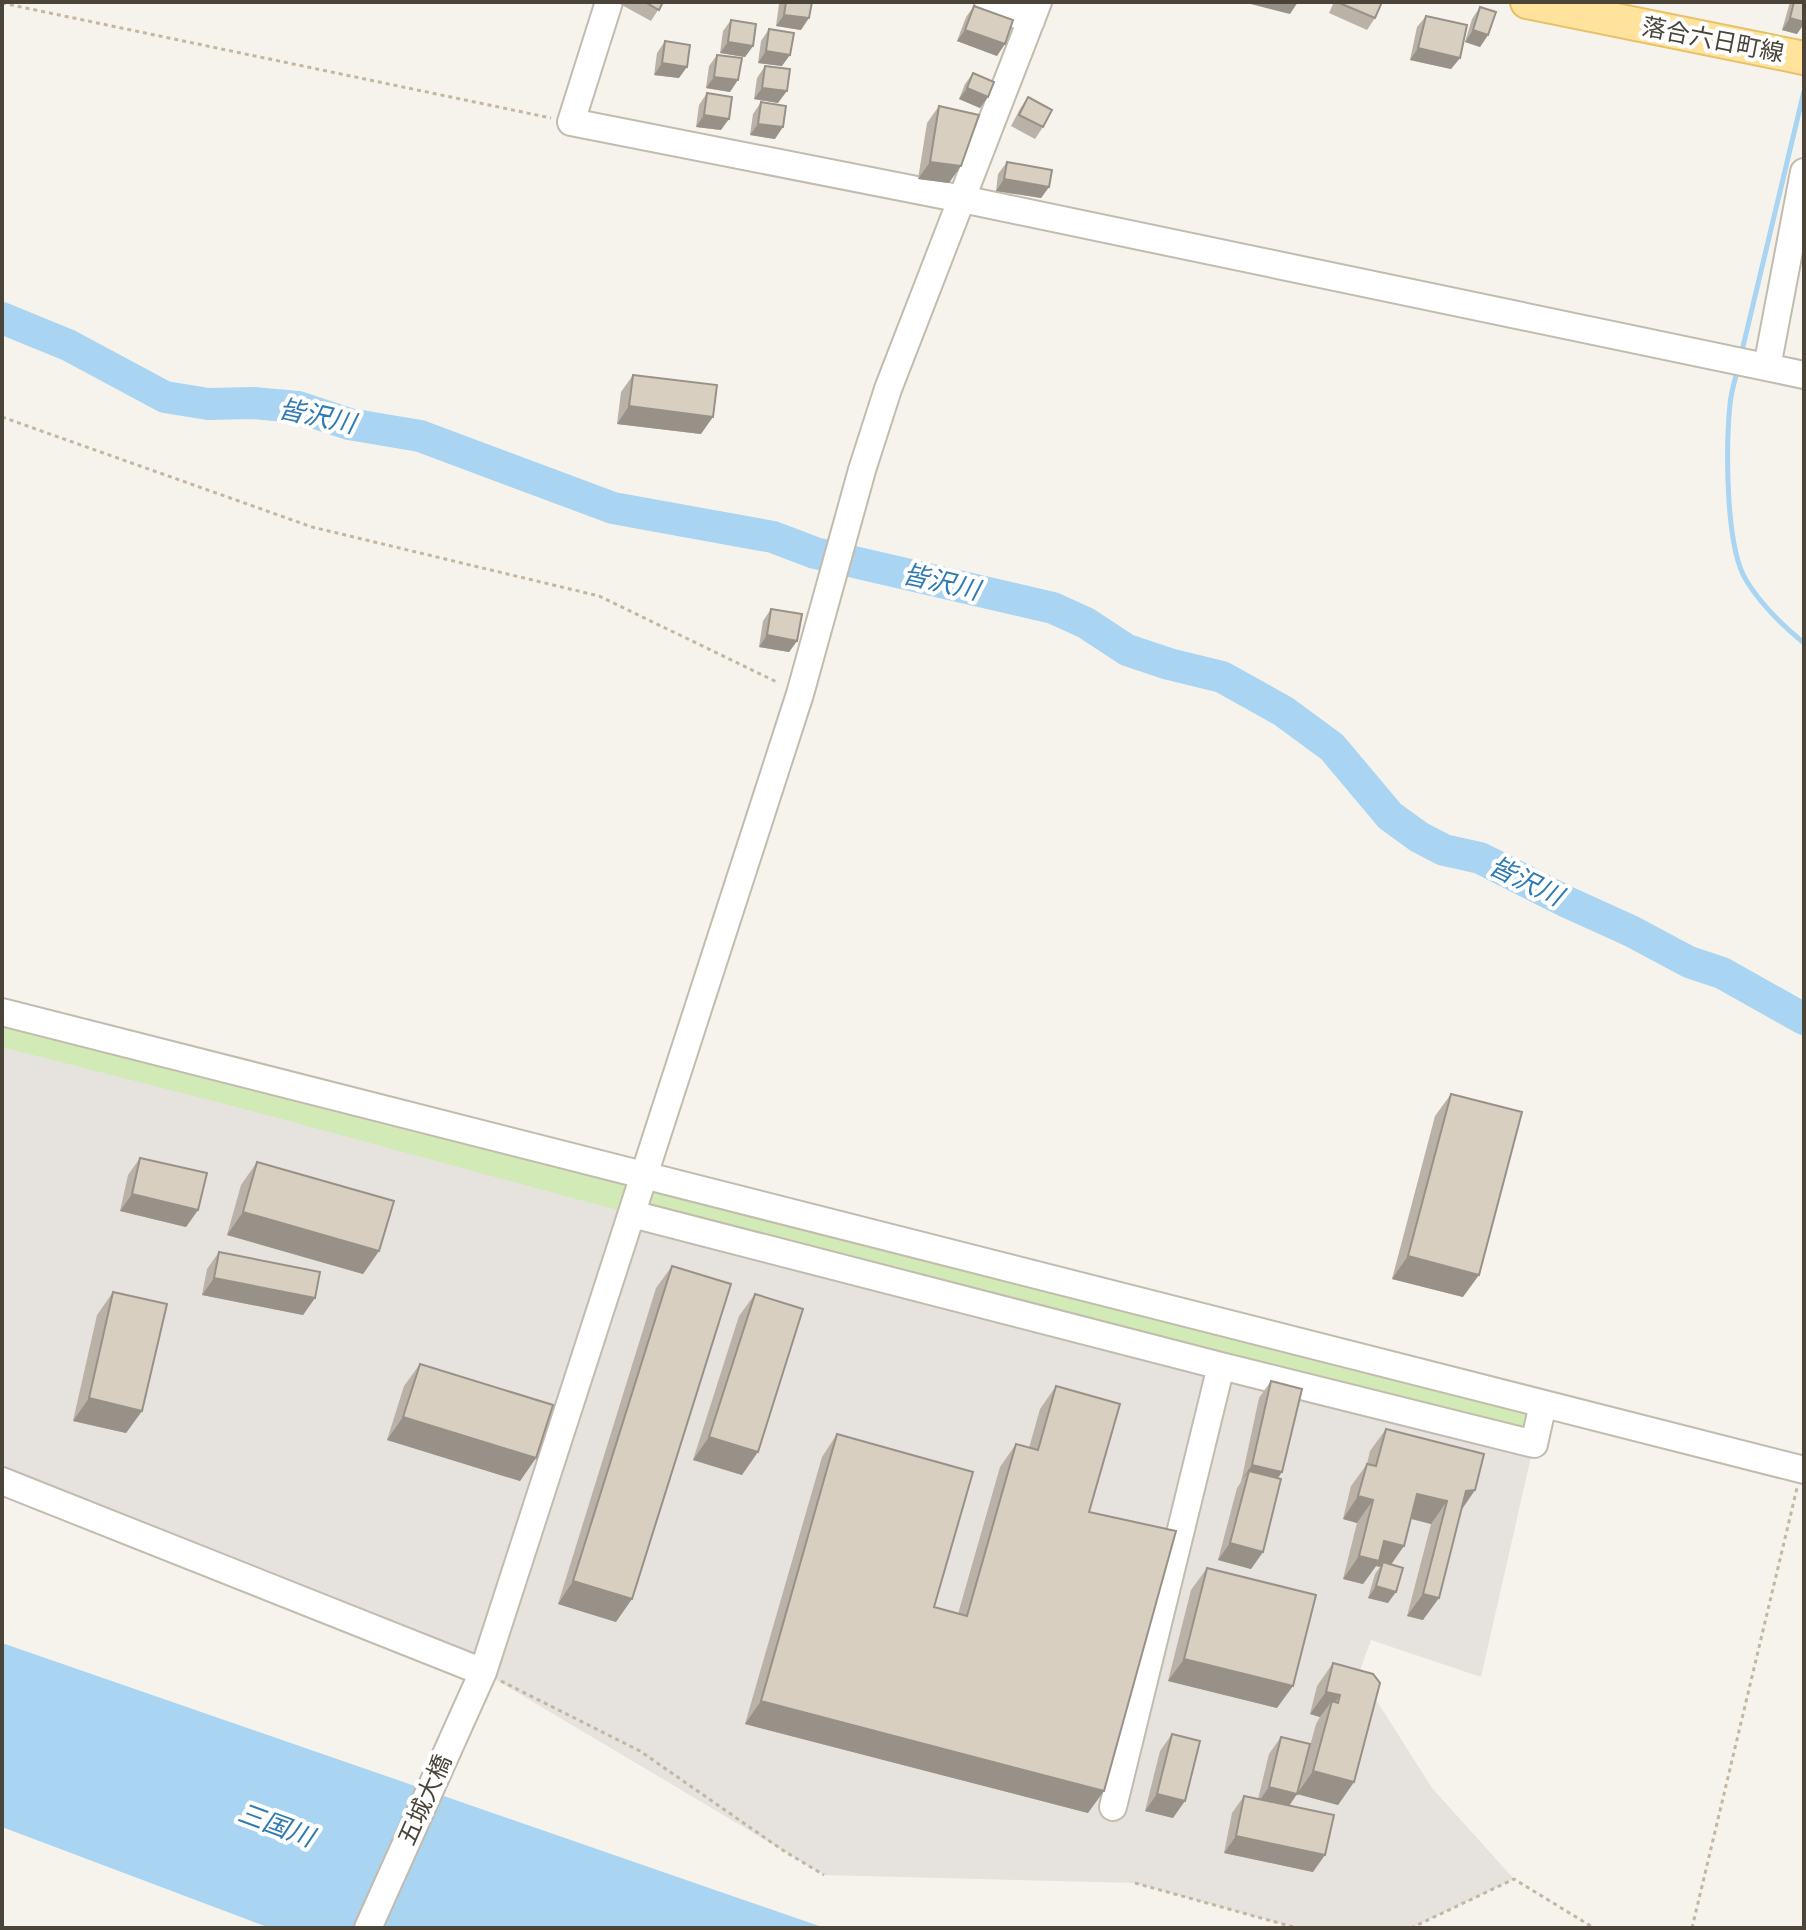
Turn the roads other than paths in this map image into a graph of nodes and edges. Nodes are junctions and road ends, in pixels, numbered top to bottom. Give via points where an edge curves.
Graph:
1 (609, 2) edge
2 (988, 2) edge
3 (1527, 2) edge
4 (1034, 11) edge
5 (1804, 58) edge
6 (1804, 172) edge
7 (962, 199) junction
8 (1767, 367) junction
9 (1804, 375) edge
10 (2, 1012) edge
11 (644, 1175) junction
12 (632, 1214) junction
13 (1221, 1366) junction
14 (1543, 1404) junction
15 (1803, 1470) edge
16 (2, 1481) edge
17 (483, 1672) junction
18 (1113, 1807) dead end
19 (368, 1928) edge

1 - 7 street via 571,122
2 - 4 street
3 - 5 main road, 落合六日町線
4 - 7 street, 五城大橋
6 - 8 street
7 - 8 street
7 - 11 street, 五城大橋 via 888,389 800,694
8 - 9 street
10 - 11 street
11 - 12 street, 五城大橋
11 - 14 street
12 - 13 street
12 - 17 street, 五城大橋
13 - 14 street via 1534,1444
13 - 18 street
14 - 15 street
16 - 17 street
17 - 19 street, 五城大橋

